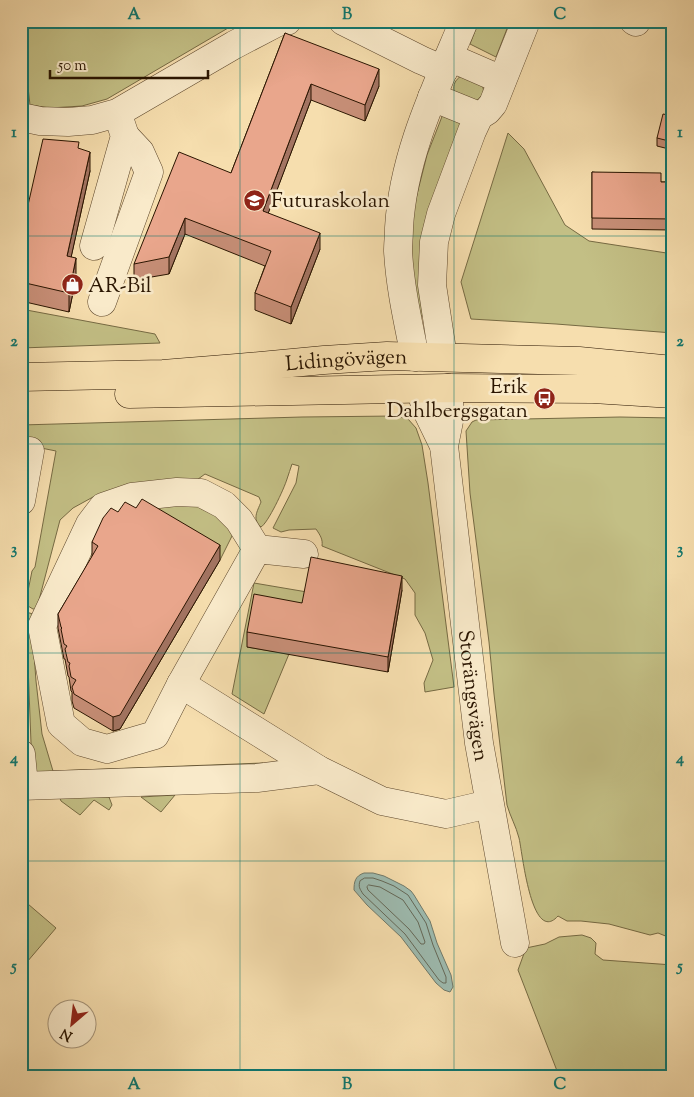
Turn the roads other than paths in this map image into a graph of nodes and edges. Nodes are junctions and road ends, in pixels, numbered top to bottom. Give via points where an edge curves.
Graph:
1 (287, 21) edge
2 (343, 21) edge
3 (464, 21) edge
4 (526, 21) edge
5 (446, 63) junction
6 (502, 80) junction
7 (432, 97) junction
8 (479, 116) junction
9 (21, 117) edge
10 (121, 124) junction
11 (94, 246) dead end
12 (102, 302) dead end
13 (415, 357) junction
14 (443, 357) junction
15 (673, 370) edge
16 (21, 377) edge
17 (434, 389) junction
18 (673, 394) edge
19 (21, 396) edge
20 (30, 451) dead end
21 (21, 501) edge
22 (257, 549) junction
23 (304, 554) dead end
24 (181, 684) junction
25 (21, 754) edge
26 (319, 770) junction
27 (22, 785) edge
28 (489, 804) junction
29 (516, 943) dead end

1 - 10 street via 278,22 234,45
2 - 5 street via 421,60
3 - 5 street
4 - 6 street
5 - 6 street
5 - 7 street
6 - 8 street via 493,104
7 - 8 street
7 - 13 street via 403,189 400,218 400,274
8 - 14 street via 451,185 434,242 432,285
9 - 10 street via 40,121 92,120
10 - 11 street
10 - 12 street via 140,152 148,172
13 - 14 main road, Lidingövägen
13 - 16 main road, Lidingövägen via 324,360 162,374
13 - 17 main road
14 - 15 main road, Lidingövägen via 579,361
14 - 17 main road
17 - 18 main road, Lidingövägen via 592,389
17 - 19 main road, Lidingövägen
17 - 28 street, Storängsvägen via 426,408 444,446
20 - 21 street
22 - 23 street
22 - 24 street
22 - 24 street via 239,520 224,505 201,493 132,497 103,507 90,524 42,626 61,724 82,742 107,749 155,735
24 - 26 street
25 - 27 street
26 - 27 street via 257,778
26 - 28 street via 382,801 446,814
28 - 29 street, Storängsvägen

